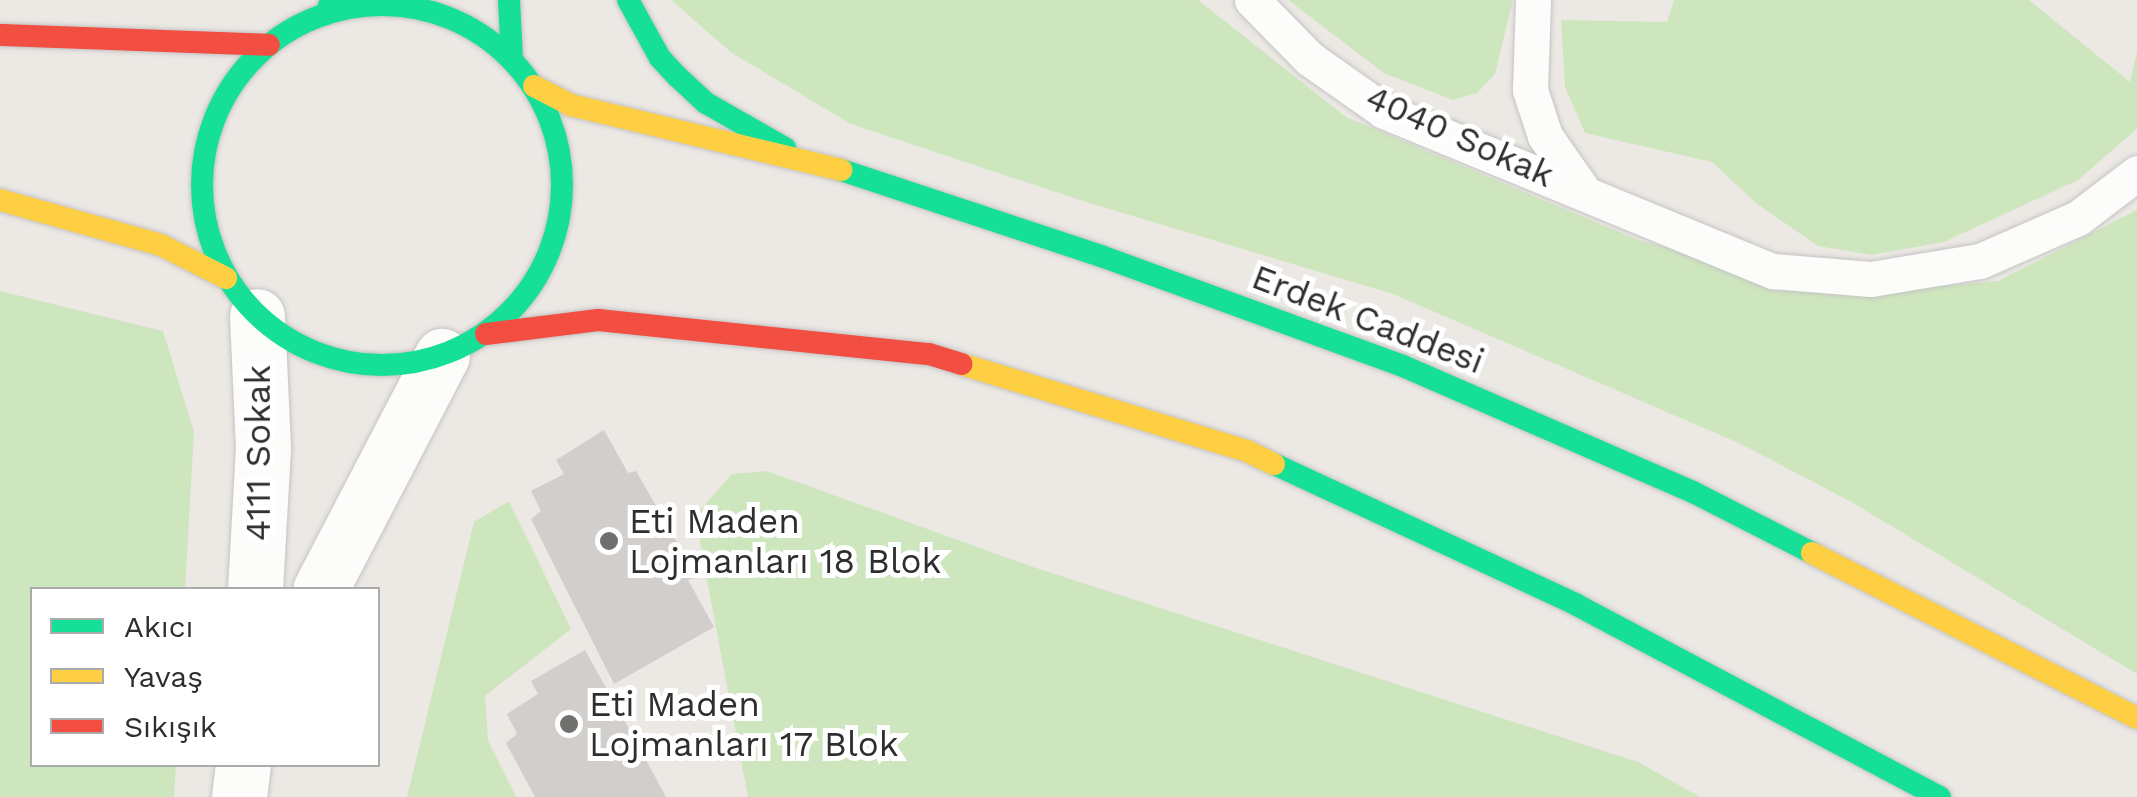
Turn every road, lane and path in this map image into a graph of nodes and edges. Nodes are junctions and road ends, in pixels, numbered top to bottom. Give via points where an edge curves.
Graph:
1 (509, 0) edge
2 (628, 0) edge
3 (1252, 0) edge
4 (1533, 0) edge
5 (329, 7) edge
6 (0, 35) edge
7 (269, 45) junction
8 (512, 60) junction
9 (534, 86) junction
10 (806, 159) junction
11 (2137, 173) edge
12 (1582, 189) junction
13 (0, 200) edge
14 (242, 297) junction
15 (464, 345) junction
16 (256, 587) edge
17 (322, 587) edge
18 (2137, 718) edge
19 (243, 767) edge
20 (239, 797) edge
21 (1940, 797) edge

1 - 8 main road
2 - 10 main road via 660,58 706,103
3 - 12 lane, 4040 Sokak via 1310,60 1384,111
4 - 12 lane, 4040 Sokak via 1530,90 1545,136
5 - 7 main road
5 - 8 main road via 406,7 445,16
6 - 7 main road
7 - 14 main road via 217,112 204,154 206,224
8 - 9 main road
9 - 10 main road, Erdek Caddesi via 571,105
9 - 15 main road via 558,143 560,220 545,264 520,302
10 - 18 main road, Erdek Caddesi via 1403,366 1693,492
11 - 12 lane, 4040 Sokak via 2078,218 1980,261 1871,280 1773,271
13 - 14 main road via 161,245
14 - 15 main road via 297,345 343,362 393,366
14 - 16 street, 4111 Sokak via 264,448
15 - 17 street
15 - 21 main road via 598,320 929,354 1247,451 1574,604
19 - 20 street

